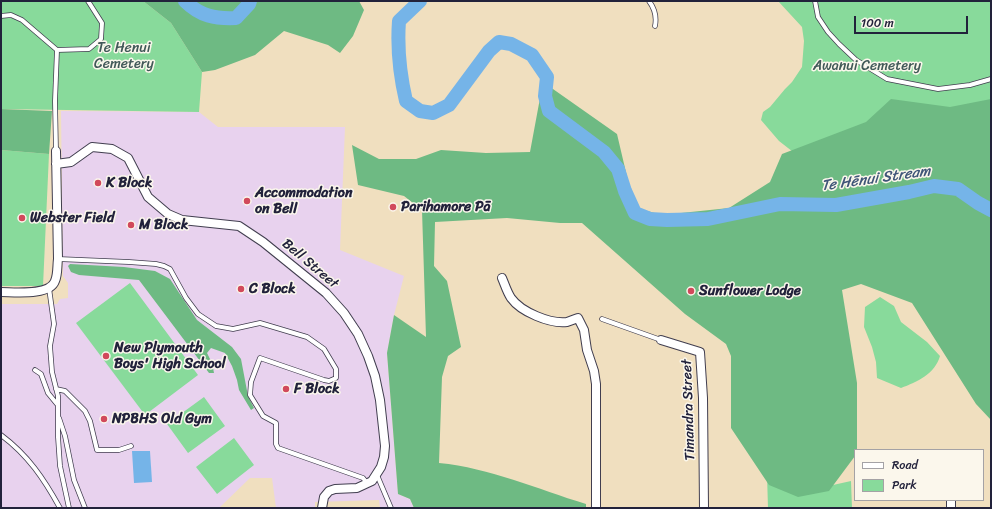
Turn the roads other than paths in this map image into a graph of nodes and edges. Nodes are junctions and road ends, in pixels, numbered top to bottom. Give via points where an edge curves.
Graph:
1 (88, 1) edge
2 (649, 1) edge
3 (815, 1) edge
4 (1, 16) edge
5 (654, 26) dead end
6 (57, 50) junction
7 (991, 79) edge
8 (56, 151) joint
9 (56, 164) junction
10 (58, 259) junction
11 (502, 278) dead end
12 (49, 288) junction
13 (1, 292) edge
14 (602, 319) dead end
15 (661, 340) joint
16 (36, 370) dead end
17 (56, 389) junction
18 (58, 404) junction
19 (58, 415) junction
20 (1, 435) edge
21 (131, 446) dead end
22 (377, 475) junction
23 (368, 483) junction
24 (60, 508) edge
25 (69, 508) edge
26 (85, 508) edge
27 (322, 508) edge
28 (391, 508) edge
29 (596, 508) edge
30 (704, 508) edge

1 - 6 lane via 102,23 101,39 89,49
2 - 5 lane via 656,14
3 - 7 lane via 818,17 836,40 856,60 887,79 938,89 970,86
4 - 6 lane via 11,15 22,20
6 - 8 lane
8 - 9 street
9 - 10 street
9 - 22 street, Bell Street via 71,162 92,147 112,149 128,158 148,196 168,214 182,220 239,226 326,293 358,334 375,376 385,446
10 - 12 street via 55,283
10 - 23 lane via 164,266 170,269 198,314 216,326 233,329 260,323 307,337 324,349 336,369 336,378 324,380 260,358 251,382 250,395 262,416 276,423 278,448 363,478
11 - 29 street via 510,298 518,306 552,321 566,322 578,318 584,330 596,384
12 - 13 street via 38,292
12 - 17 lane via 54,324 50,346
14 - 15 lane
15 - 30 street, Timandra Street via 700,352
16 - 18 lane via 41,374 48,393
17 - 18 lane
17 - 21 lane via 65,391 85,411 97,450 119,450
18 - 19 lane
19 - 25 lane via 60,466
19 - 26 lane via 74,480
20 - 24 lane via 39,472
22 - 23 street, Bell Street
22 - 28 lane
23 - 27 street, Bell Street via 357,488 329,491 324,497

